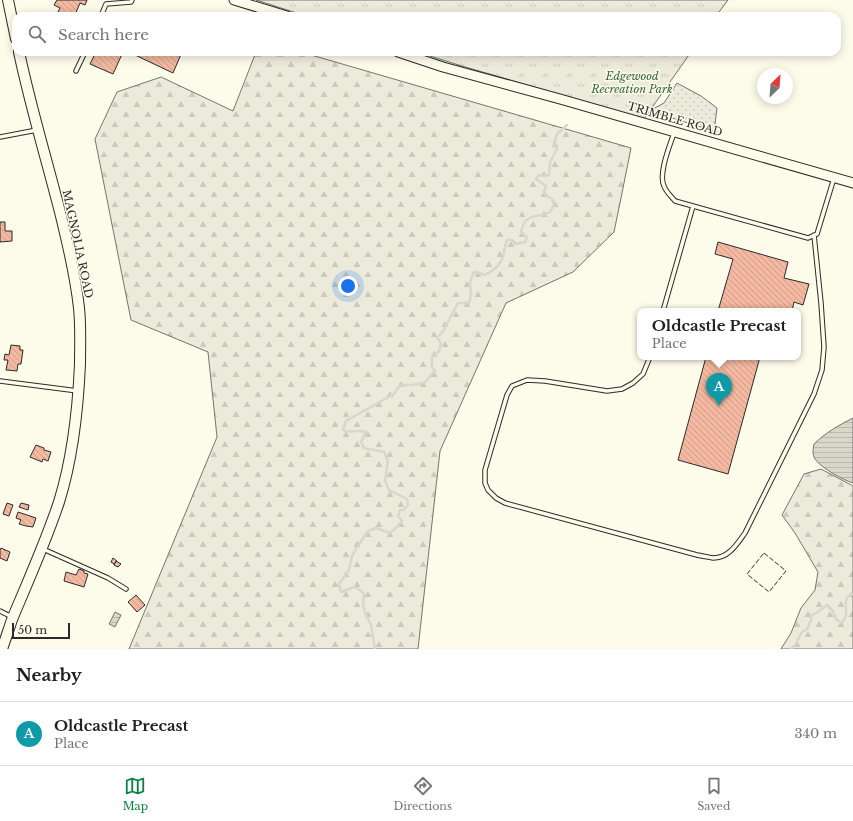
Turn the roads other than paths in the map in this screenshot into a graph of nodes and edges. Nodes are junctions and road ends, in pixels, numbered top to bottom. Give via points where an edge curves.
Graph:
1 (8, 0) edge
2 (132, 0) edge
3 (234, 0) edge
4 (102, 12) edge
5 (274, 12) edge
6 (12, 19) edge
7 (20, 56) edge
8 (83, 56) edge
9 (410, 56) edge
10 (76, 71) dead end
11 (38, 130) junction
12 (674, 132) junction
13 (0, 137) edge
14 (834, 178) junction
15 (853, 183) edge
16 (693, 206) junction
17 (814, 235) junction
18 (664, 308) edge
19 (649, 360) edge
20 (0, 381) edge
21 (79, 391) junction
22 (42, 549) junction
23 (126, 589) dead end
24 (0, 611) edge
25 (13, 618) junction
26 (2, 649) edge

1 - 6 main road
2 - 4 lane via 106,4
3 - 5 street
7 - 11 main road, MAGNOLIA ROAD
8 - 10 lane
9 - 12 street, TRIMBLE ROAD
11 - 13 lane
11 - 21 main road, MAGNOLIA ROAD via 74,274 79,309
12 - 14 street, TRIMBLE ROAD
12 - 16 lane via 662,171 663,184 675,201
14 - 15 street, TRIMBLE ROAD
14 - 17 lane via 818,234
16 - 17 lane via 808,238
16 - 18 lane
17 - 19 lane via 824,346 822,370 814,394 745,533 735,548 720,557 712,558 506,503 496,498 485,483 485,470 507,395 512,386 527,380 607,391 622,389 643,374
20 - 21 lane
21 - 22 main road, MAGNOLIA ROAD via 69,462 59,501
22 - 23 lane via 108,578
22 - 25 main road, MAGNOLIA ROAD
24 - 25 lane
25 - 26 main road, MAGNOLIA ROAD

